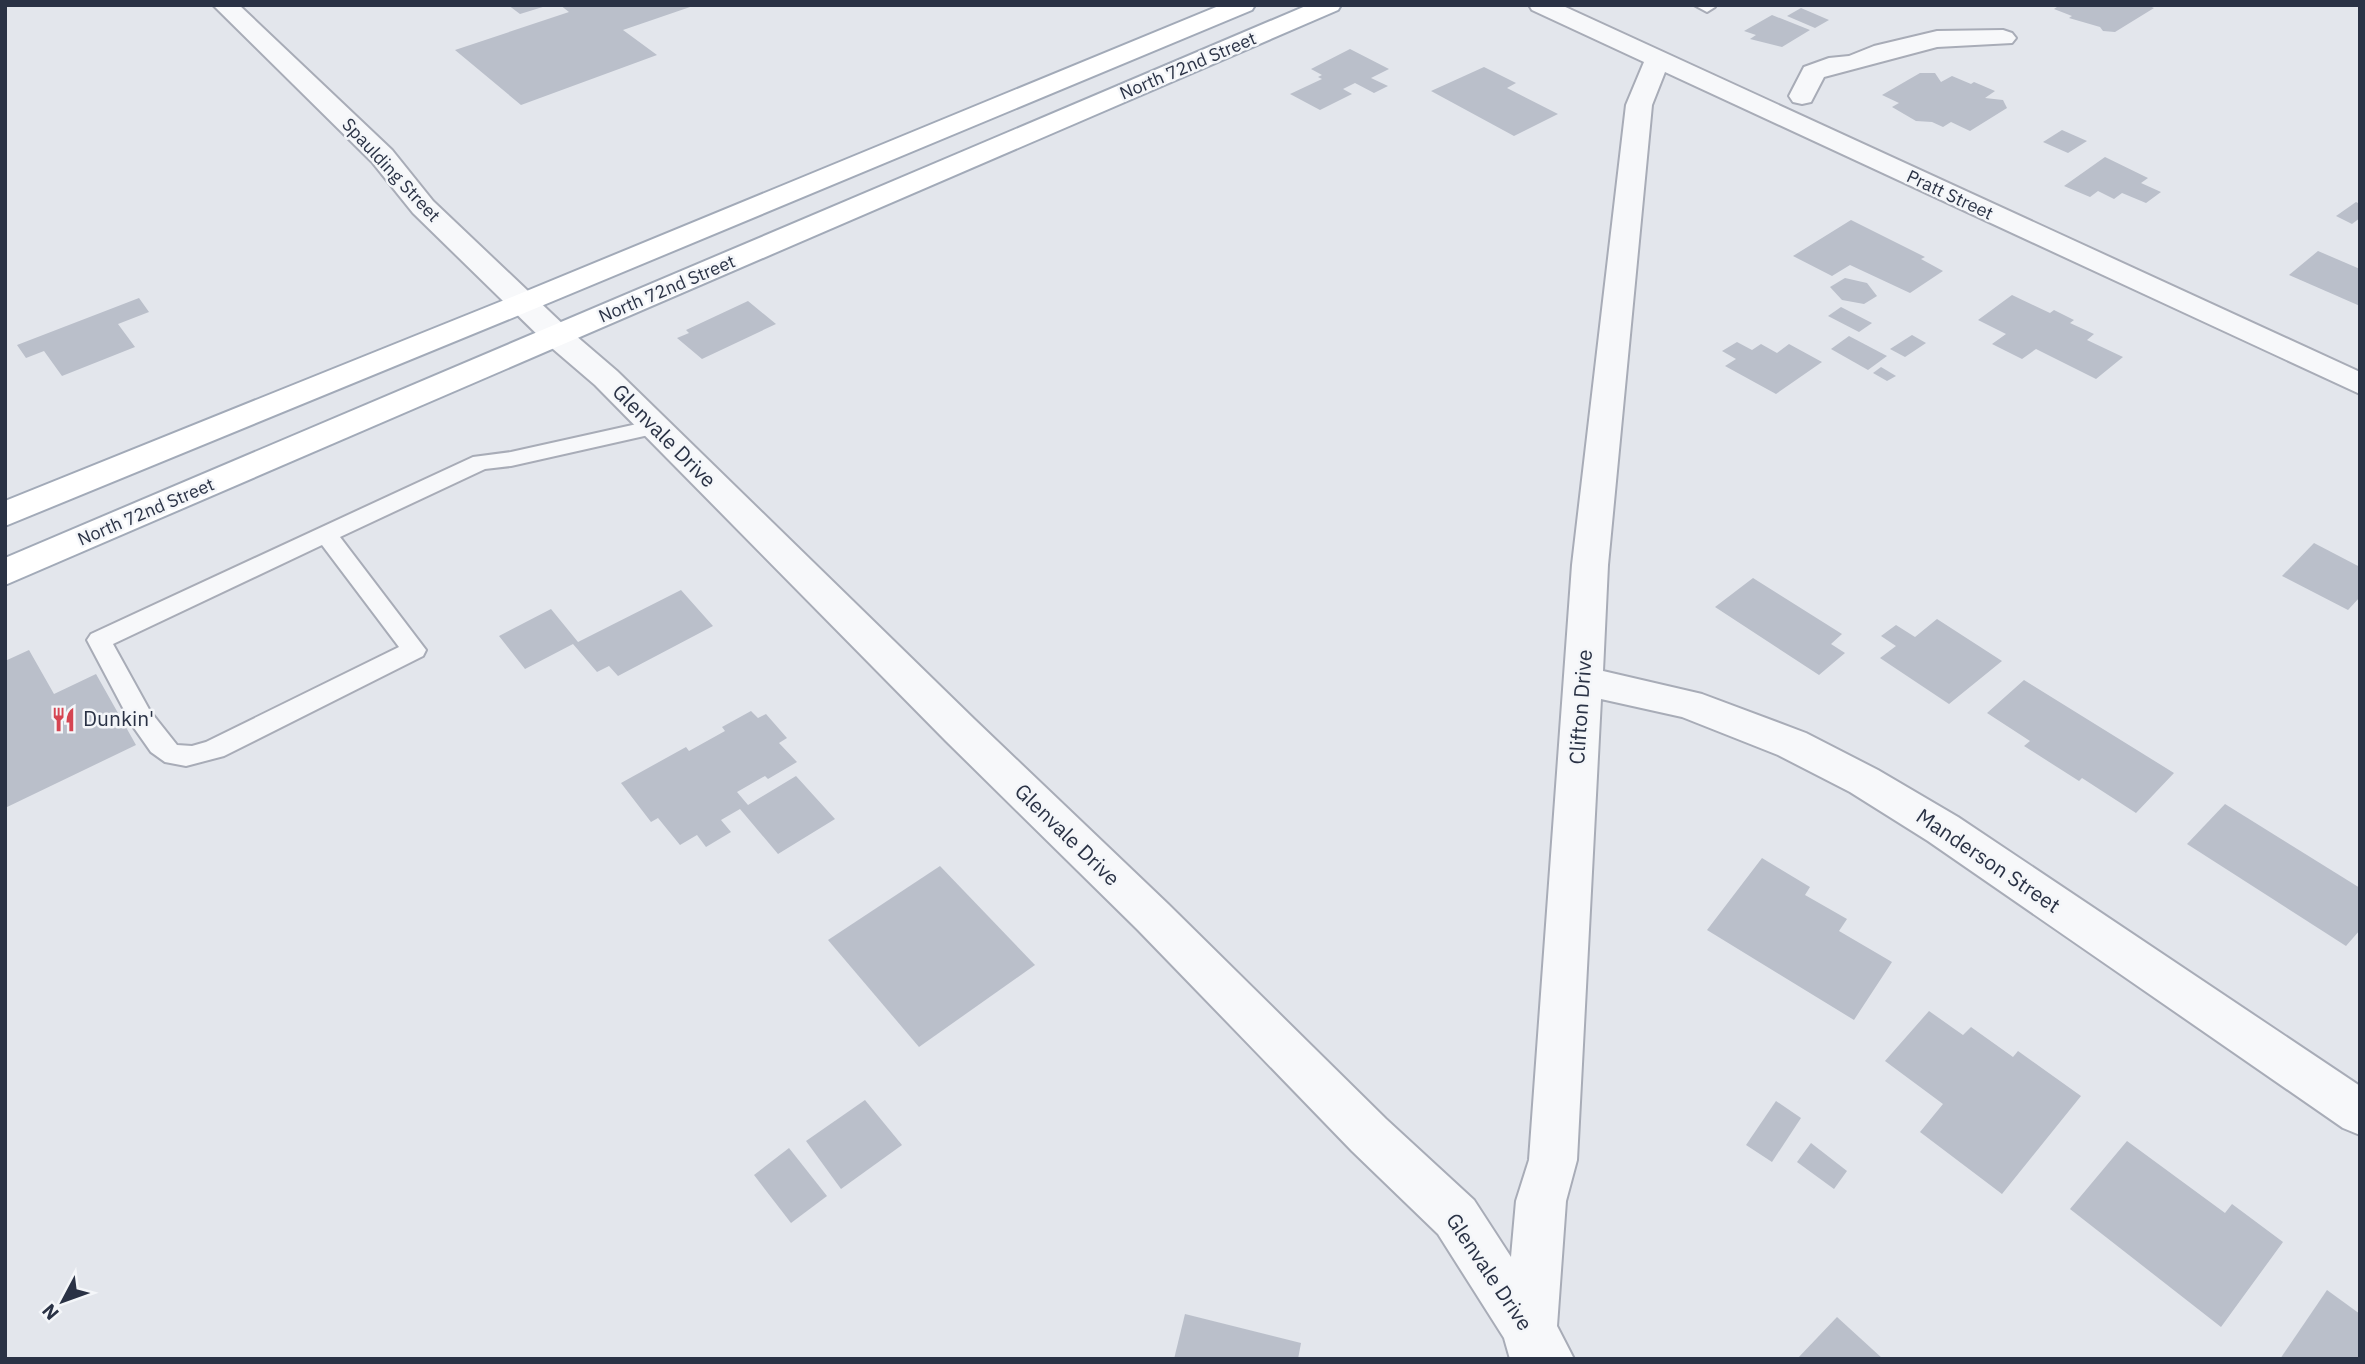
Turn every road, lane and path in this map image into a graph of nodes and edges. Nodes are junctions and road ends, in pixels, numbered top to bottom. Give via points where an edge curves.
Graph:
1 (225, 5) edge
2 (1243, 5) edge
3 (1329, 5) edge
4 (1541, 5) edge
5 (2003, 38) dead end
6 (1658, 59) junction
7 (1768, 110) junction
8 (523, 303) junction
9 (557, 335) junction
10 (2360, 384) edge
11 (655, 427) junction
12 (5, 514) edge
13 (325, 534) junction
14 (5, 572) edge
15 (1582, 681) junction
16 (2360, 1113) edge
17 (1536, 1350) edge

1 - 8 street, Spaulding Street via 382,156 423,207
2 - 8 main road, North 72nd Street
3 - 9 main road, North 72nd Street
4 - 6 street, Pratt Street
5 - 7 street via 1937,39 1884,51 1854,63 1854,78 1840,88
6 - 7 street, Pratt Street
6 - 15 street, Clifton Drive via 1639,105
7 - 10 street, Pratt Street
8 - 9 street, Spaulding Street
8 - 12 main road, North 72nd Street
9 - 11 street, Glenvale Drive
9 - 14 main road, North 72nd Street
11 - 13 lane via 481,463
11 - 17 street, Glenvale Drive via 1456,1217
13 - 13 lane via 414,650 215,748 190,757 167,752 99,640
15 - 16 street, Manderson Street via 1688,704 1792,744 1864,781 1943,829
15 - 17 street, Clifton Drive via 1553,1160 1541,1201

